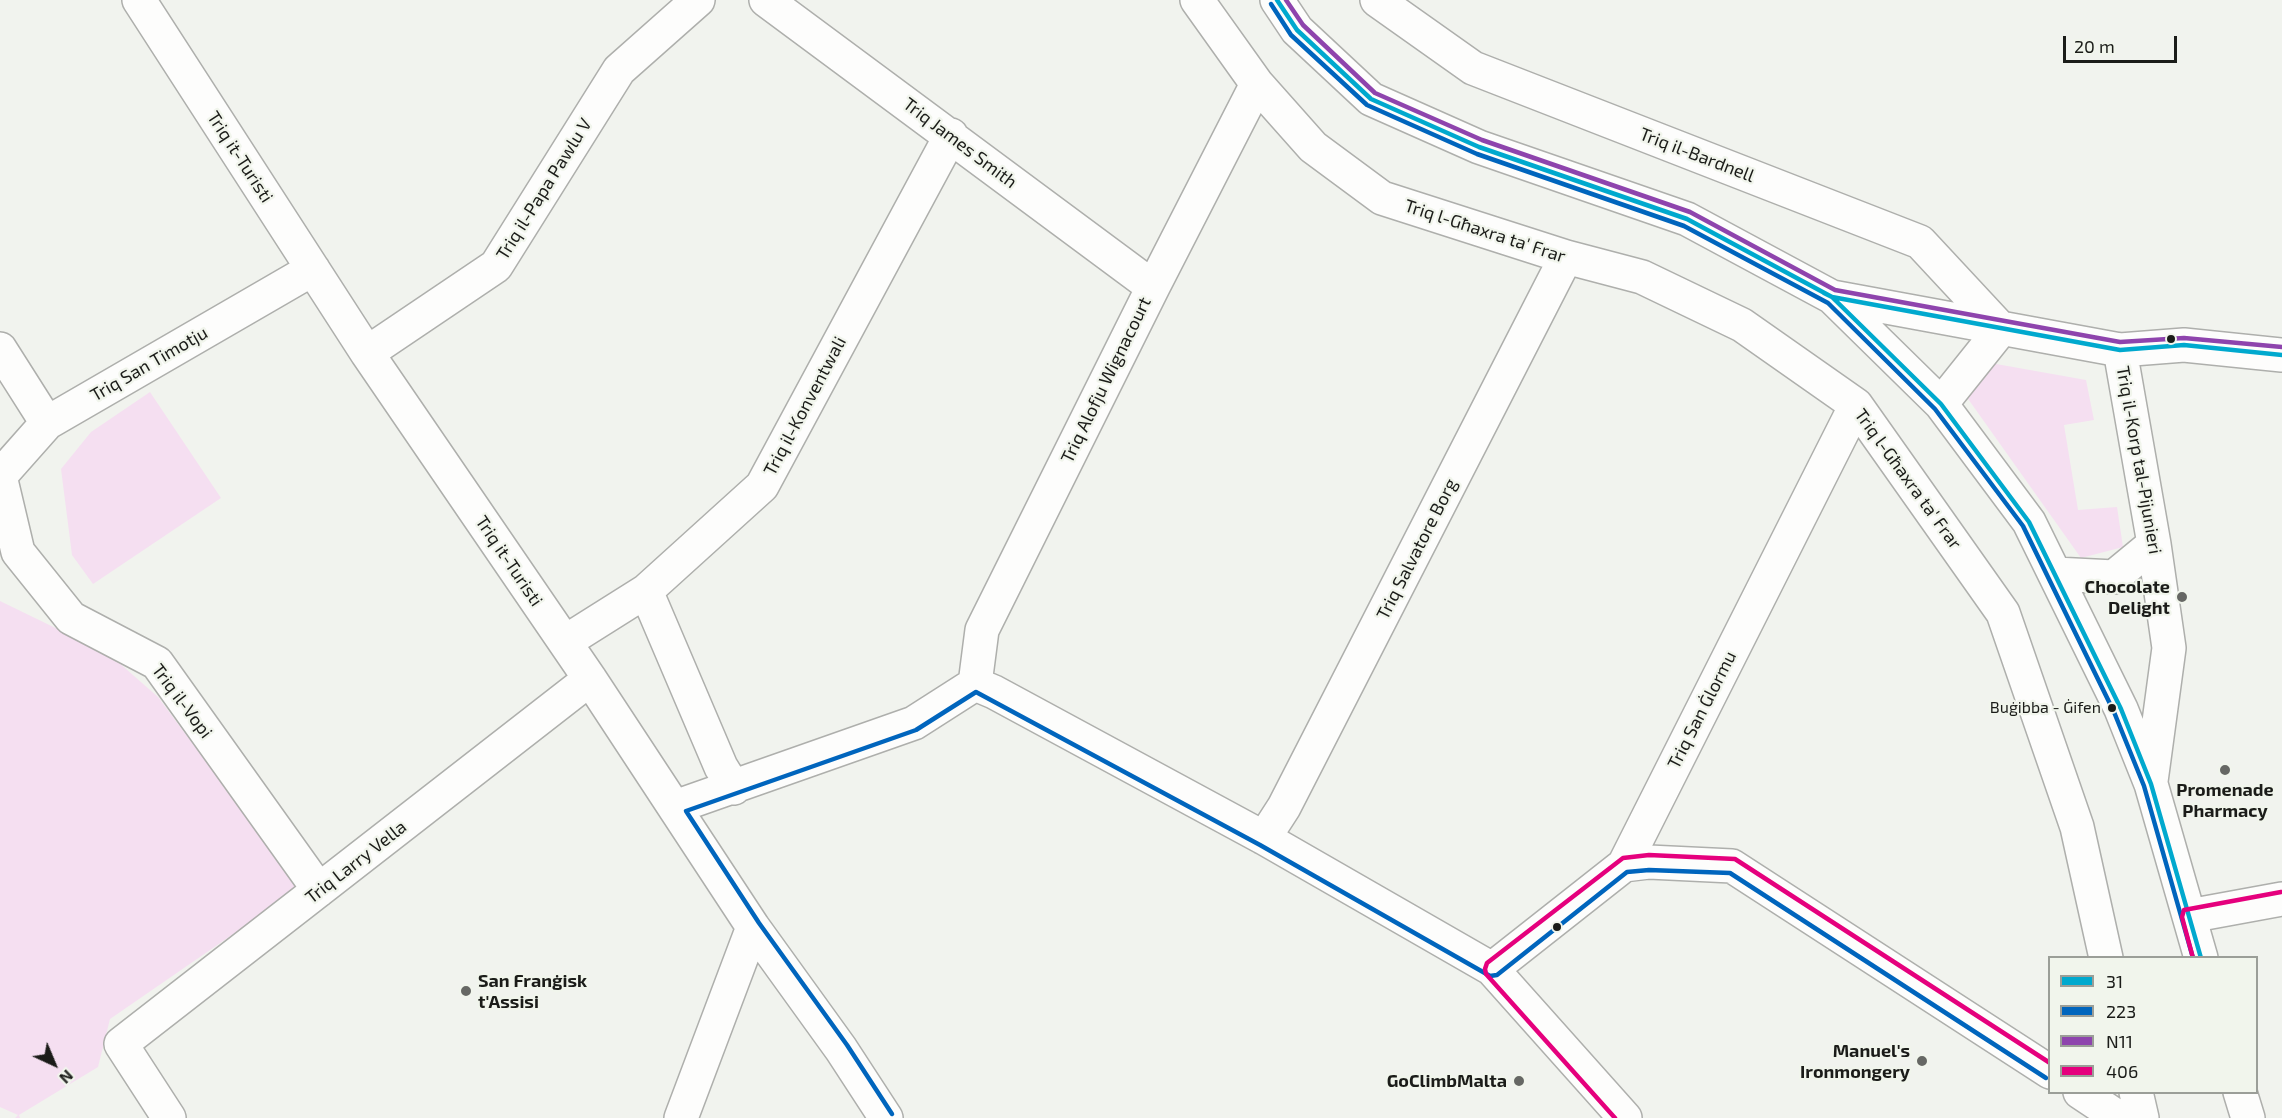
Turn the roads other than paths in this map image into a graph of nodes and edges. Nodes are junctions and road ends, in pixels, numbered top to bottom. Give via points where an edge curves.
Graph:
1 (698, 0) edge
2 (766, 0) edge
3 (1197, 0) edge
4 (1277, 0) edge
5 (1377, 0) edge
6 (144, 2) edge
7 (1257, 84) junction
8 (951, 135) junction
9 (1566, 257) junction
10 (312, 269) junction
11 (1153, 287) junction
12 (1832, 297) junction
13 (2001, 329) junction
14 (0, 349) edge
15 (2120, 350) junction
16 (367, 353) junction
17 (2282, 355) edge
18 (1941, 404) junction
19 (1856, 405) junction
20 (47, 423) junction
21 (0, 476) edge
22 (2154, 544) junction
23 (2055, 574) junction
24 (646, 591) junction
25 (565, 642) junction
26 (590, 679) junction
27 (975, 684) junction
28 (2151, 784) junction
29 (734, 788) junction
30 (675, 807) junction
31 (1264, 838) junction
32 (1624, 866) junction
33 (319, 890) junction
34 (2282, 899) edge
35 (2189, 916) junction
36 (753, 927) junction
37 (2106, 956) edge
38 (2201, 956) edge
39 (1492, 969) junction
40 (2048, 1071) edge
41 (2083, 1094) edge
42 (2136, 1094) edge
43 (2241, 1094) edge
44 (169, 1118) edge
45 (681, 1118) edge
46 (886, 1118) edge
47 (1625, 1118) edge
48 (2119, 1118) edge
49 (2142, 1118) edge
50 (2248, 1118) edge

1 - 16 street, Triq il-Papa Pawlu V via 619,70 496,266
2 - 8 street, Triq James Smith
3 - 7 street, Triq l-Għaxra ta' Frar
4 - 12 street, Triq il-Korp tal-Pijunieri via 1298,30 1371,99 1479,147 1687,219
5 - 13 street, Triq il-Bardnell via 1473,68 1920,242
6 - 10 street, Triq it-Turisti
7 - 9 street, Triq l-Għaxra ta' Frar via 1313,147 1382,198
7 - 11 street, Triq Alofju Wignacourt
8 - 11 street, Triq James Smith
8 - 24 street, Triq il-Konventwali via 762,486
9 - 19 street, Triq l-Għaxra ta' Frar via 1642,277 1742,325
9 - 31 street, Triq Salvatore Borg via 1284,807
10 - 16 street, Triq it-Turisti
10 - 20 street, Triq San Timotju
11 - 27 street, Triq Alofju Wignacourt via 982,630
12 - 13 street
12 - 18 street, Triq il-Korp tal-Pijunieri
13 - 15 street
13 - 18 street
14 - 20 street
15 - 17 street via 2184,345
15 - 22 street, Triq il-Korp tal-Pijunieri
16 - 25 street, Triq it-Turisti
18 - 23 street, Triq il-Korp tal-Pijunieri via 2029,522
19 - 32 street, Triq San Ġlormu
19 - 37 street, Triq l-Għaxra ta' Frar via 2003,613 2077,827
20 - 21 street, Triq San Timotju
21 - 33 street, Triq il-Vopi via 18,552 71,618 157,663
22 - 23 street via 2114,577
22 - 28 street, Triq il-Korp tal-Pijunieri via 2169,648
23 - 28 street, Triq il-Korp tal-Pijunieri via 2121,709
24 - 25 street, Triq il-Konventwali
24 - 29 street via 721,767
25 - 26 street, Triq it-Turisti
26 - 30 street, Triq it-Turisti
26 - 33 street, Triq Larry Vella
27 - 29 street via 914,723
27 - 31 street
28 - 35 street, Triq il-Korp tal-Pijunieri
29 - 30 street
30 - 36 street, Triq it-Turisti
31 - 39 street
32 - 39 street, Triq San Ġlormu
32 - 40 street via 1649,862 1732,866
33 - 44 street, Triq Larry Vella via 121,1044
34 - 35 street
35 - 38 street, Triq il-Korp tal-Pijunieri
36 - 45 street
36 - 46 street, Triq it-Turisti
39 - 47 street
41 - 48 street
42 - 49 street
43 - 50 street

